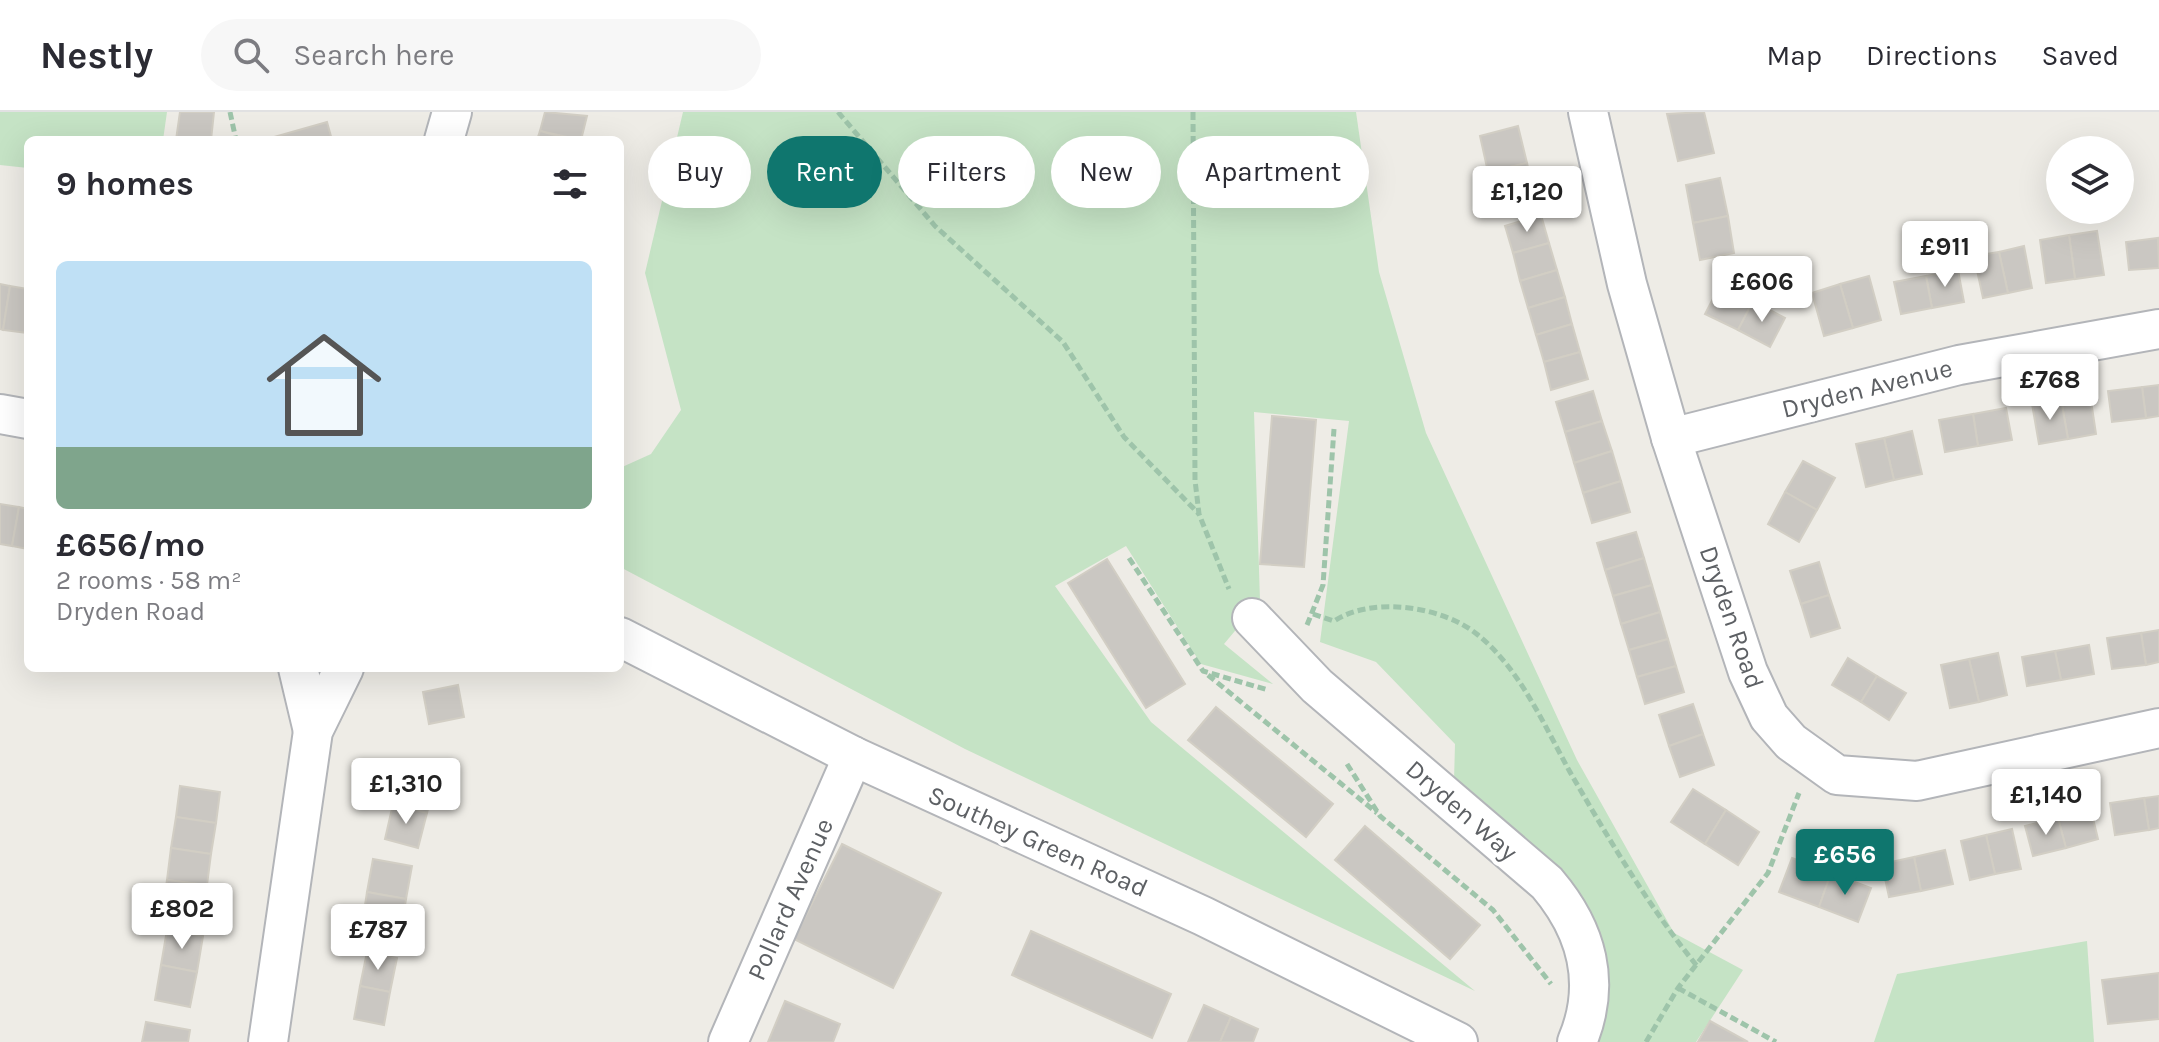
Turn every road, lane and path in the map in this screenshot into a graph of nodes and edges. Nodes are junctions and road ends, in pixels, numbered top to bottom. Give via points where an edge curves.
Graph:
1 (230, 112) edge
2 (452, 112) edge
3 (838, 112) edge
4 (1193, 112) edge
5 (1588, 112) edge
6 (235, 136) edge
7 (445, 136) edge
8 (2159, 329) edge
9 (0, 414) edge
10 (24, 418) edge
11 (1334, 429) dead end
12 (1671, 438) junction
13 (1199, 514) junction
14 (1129, 558) dead end
15 (1313, 614) junction
16 (1252, 618) joint
17 (624, 639) edge
18 (1290, 657) junction
19 (1203, 671) junction
20 (299, 672) edge
21 (342, 672) edge
22 (1317, 686) junction
23 (2159, 728) edge
24 (313, 731) junction
25 (1339, 752) dead end
26 (853, 756) junction
27 (1812, 760) junction
28 (1380, 816) junction
29 (1697, 966) junction
30 (1678, 988) junction
31 (1580, 1034) edge
32 (268, 1042) edge
33 (728, 1042) edge
34 (1458, 1042) edge
35 (1646, 1042) edge
36 (1776, 1042) edge

1 - 6 path
2 - 7 street
3 - 13 path via 935,226 1063,342 1124,437
4 - 13 path
5 - 12 street, Dryden Road via 1627,284
8 - 12 street, Dryden Avenue via 1959,365
9 - 10 street
11 - 15 path via 1323,585
12 - 27 street, Dryden Road via 1748,672 1769,717
13 - 16 path via 1226,584
14 - 19 path
15 - 18 path
15 - 29 path via 1334,621 1350,610 1437,613 1478,634 1514,674 1583,794
16 - 18 street, Dryden Way
17 - 26 street, Southey Green Road
18 - 22 street, Dryden Way
19 - 22 path via 1307,702
19 - 28 path
20 - 24 street
21 - 24 street
22 - 31 street, Dryden Way via 1547,883 1570,911 1589,976 1590,1000
23 - 27 street, Dryden Road via 1917,781 1837,775
24 - 32 street
25 - 28 path
26 - 33 street, Pollard Avenue
26 - 34 street, Southey Green Road via 1203,916
27 - 29 path via 1768,873
28 - 31 path via 1493,910
29 - 30 path
30 - 35 path
30 - 36 path

